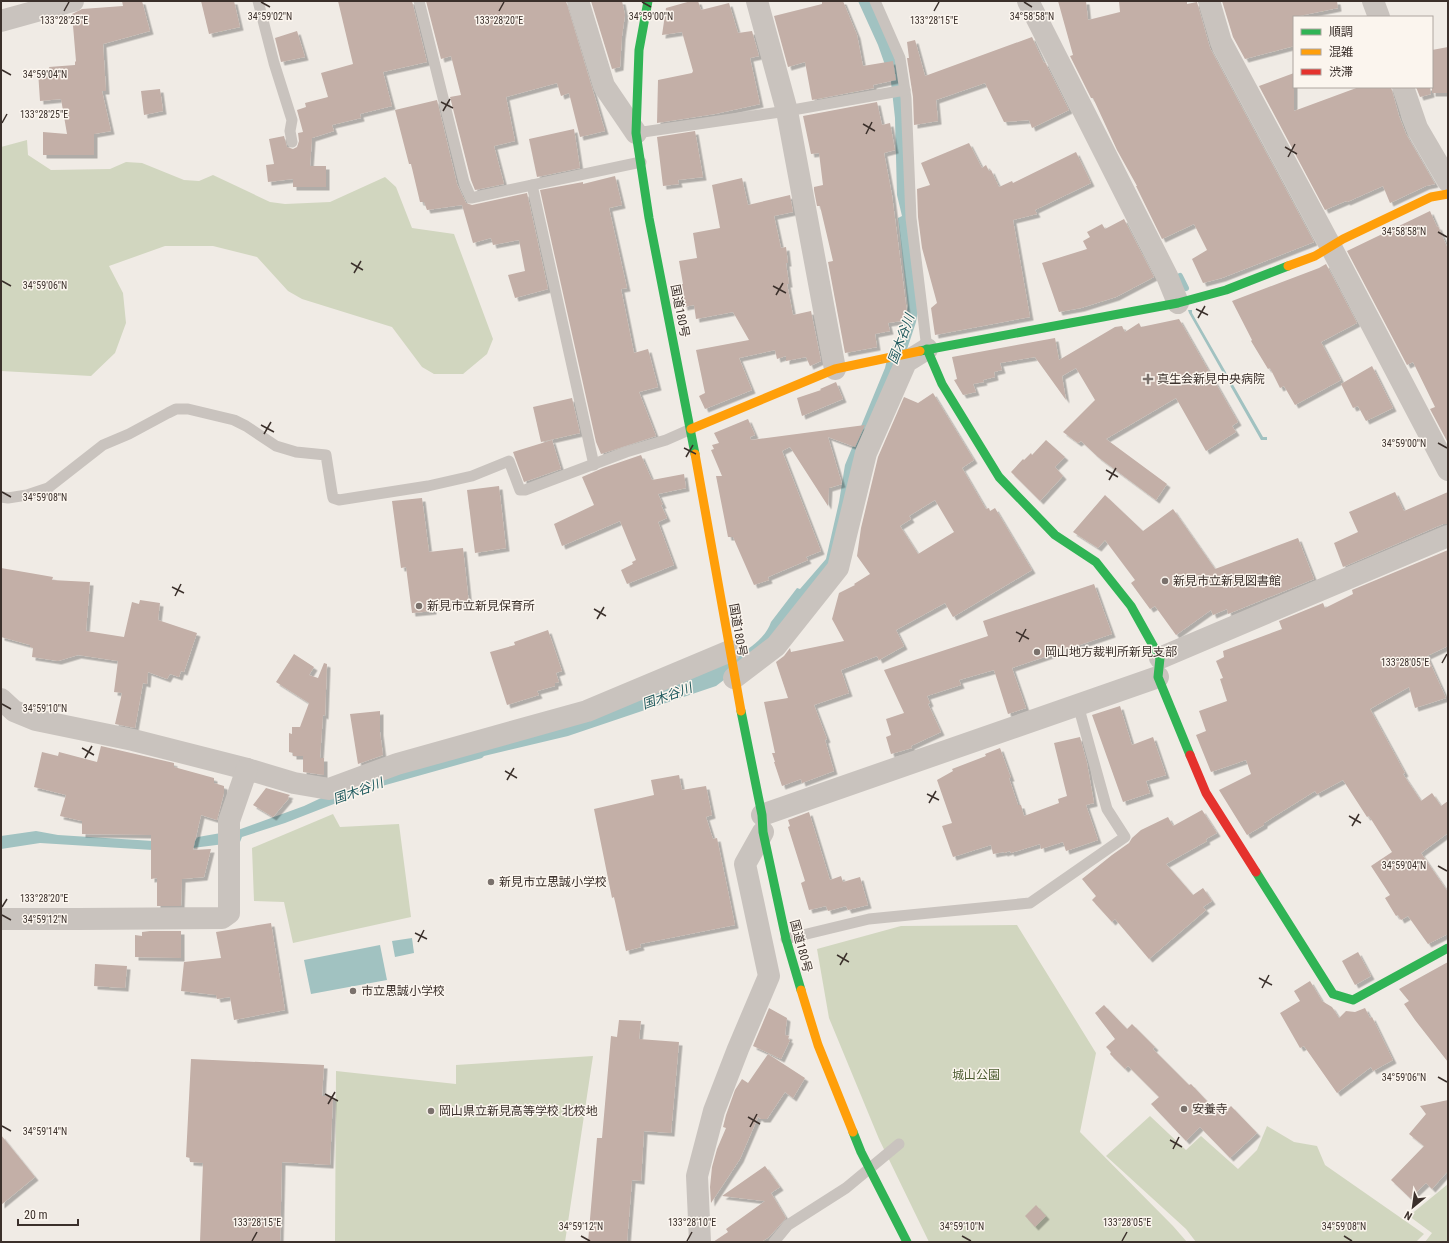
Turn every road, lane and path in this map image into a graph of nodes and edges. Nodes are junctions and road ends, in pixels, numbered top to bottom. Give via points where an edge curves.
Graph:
1 (73, 1) edge
2 (258, 1) edge
3 (419, 1) edge
4 (578, 1) edge
5 (648, 1) edge
6 (757, 1) edge
7 (875, 1) edge
8 (1028, 1) edge
9 (1209, 1) edge
10 (1373, 1) edge
11 (1379, 16) edge
12 (1, 21) edge
13 (1403, 88) edge
14 (905, 90) junction
15 (787, 111) junction
16 (636, 133) junction
17 (292, 142) dead end
18 (641, 162) junction
19 (1448, 181) edge
20 (532, 185) junction
21 (1448, 194) edge
22 (1331, 247) junction
23 (1178, 303) junction
24 (927, 349) junction
25 (835, 369) junction
26 (691, 429) junction
27 (594, 465) junction
28 (1448, 470) edge
29 (1, 497) edge
30 (1448, 536) edge
31 (730, 651) junction
32 (1159, 668) junction
33 (734, 678) junction
34 (1, 699) edge
35 (1078, 705) junction
36 (247, 769) junction
37 (762, 824) junction
38 (1, 919) edge
39 (786, 940) junction
40 (1448, 948) edge
41 (899, 1144) dead end
42 (700, 1242) edge
43 (774, 1242) edge
44 (908, 1242) edge

1 - 12 street
2 - 17 lane via 292,120
3 - 20 lane via 464,182 471,198
4 - 16 street via 604,86
5 - 16 main road, 国道180号 via 639,50
6 - 15 street
7 - 14 lane via 900,58
8 - 23 street via 1167,276
9 - 22 street via 1221,42
10 - 11 street
13 - 19 street via 1417,128
14 - 15 lane
14 - 24 lane via 912,218
15 - 16 lane
15 - 25 street
16 - 18 main road, 国道180号
18 - 20 lane
18 - 26 main road, 国道180号 via 649,218
20 - 27 lane
21 - 22 main road via 1431,197
22 - 23 main road via 1315,256 1226,290
22 - 28 street
23 - 24 main road
24 - 25 main road
24 - 32 main road via 942,384 999,478 1055,535 1096,562 1131,606
24 - 33 street via 906,362 866,453 838,568 776,646
25 - 26 main road
26 - 27 lane
26 - 31 main road, 国道180号
27 - 29 lane via 520,490 509,461 472,476 339,500 334,498 332,493 326,456 276,446 234,420 176,409 103,445 48,488 27,495
30 - 32 street
31 - 33 main road, 国道180号
31 - 36 street via 587,711 397,764 329,789 294,783
32 - 35 street
32 - 40 main road via 1206,793 1333,994 1353,1000
33 - 37 main road, 国道180号
34 - 36 street via 14,711 36,720 132,740
35 - 37 street
35 - 39 lane via 1107,809 1125,837 1030,903 869,919
36 - 38 street via 229,821 229,913 222,918
37 - 39 main road, 国道180号
37 - 42 street via 745,864 769,976 714,1111 697,1176
39 - 44 main road, 国道180号 via 818,1045 861,1152
41 - 43 lane via 846,1188 788,1225

